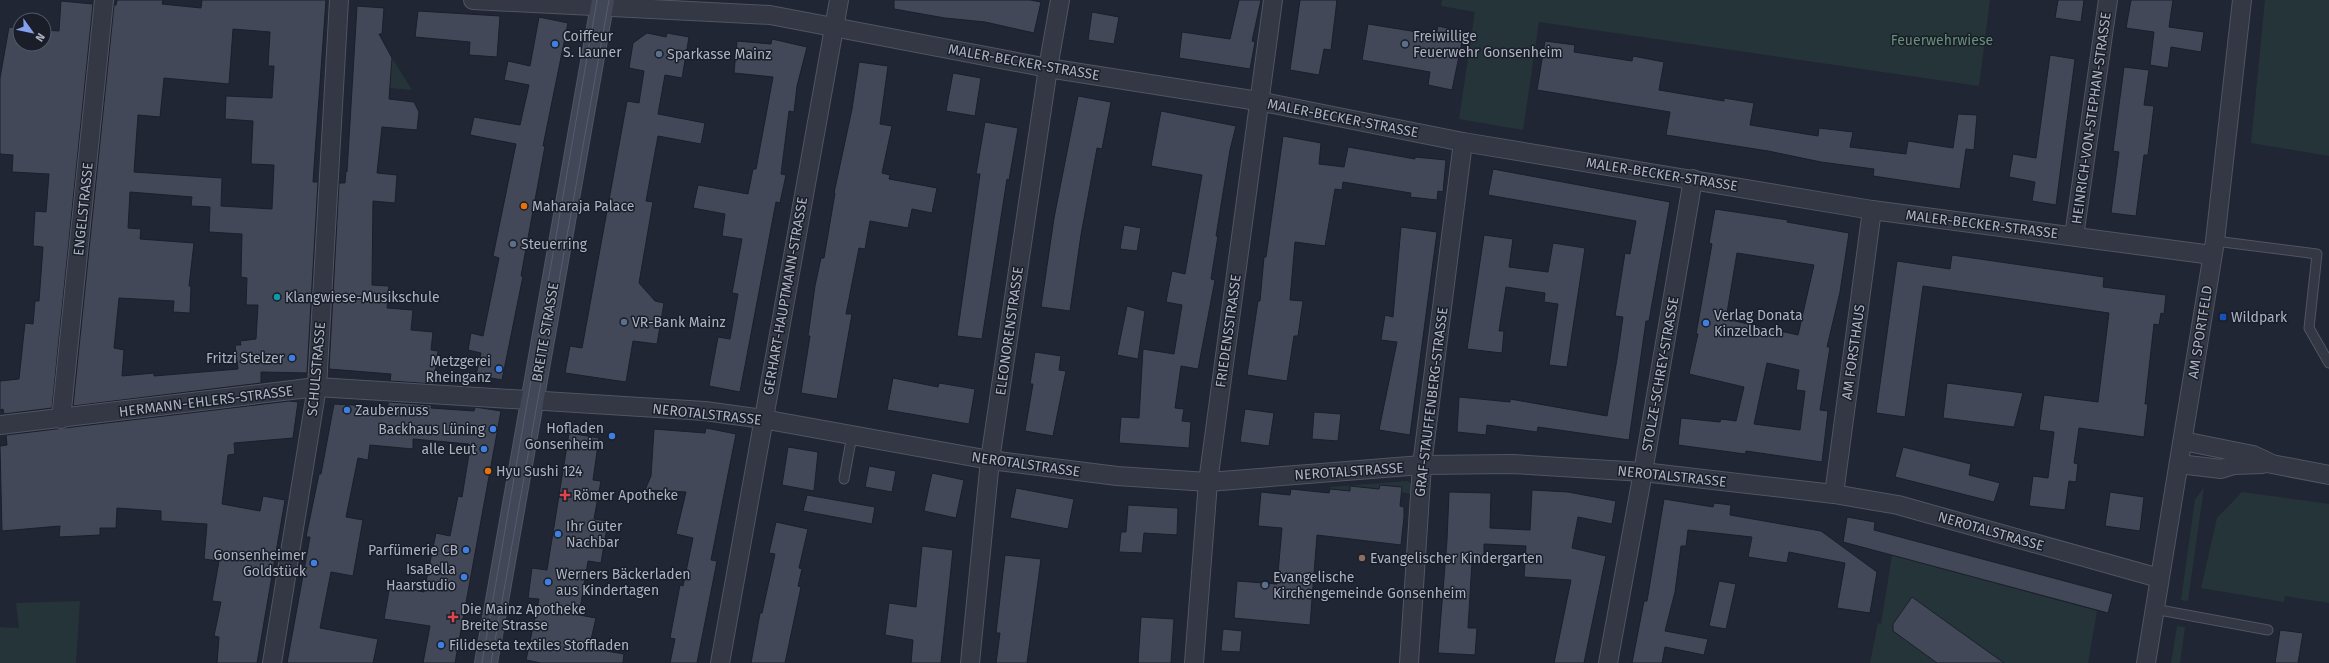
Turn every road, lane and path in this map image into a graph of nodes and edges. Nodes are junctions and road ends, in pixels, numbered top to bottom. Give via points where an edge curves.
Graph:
1 (104, 0) edge
2 (339, 0) edge
3 (473, 0) edge
4 (839, 0) edge
5 (1060, 0) edge
6 (1273, 0) edge
7 (2108, 0) edge
8 (2242, 0) edge
9 (602, 4) edge
10 (834, 28) junction
11 (1048, 68) junction
12 (1258, 101) junction
13 (1463, 142) junction
14 (1693, 179) junction
15 (1872, 210) junction
16 (2074, 236) junction
17 (2213, 248) junction
18 (2329, 363) edge
19 (317, 387) junction
20 (533, 401) junction
21 (62, 419) junction
22 (762, 419) junction
23 (0, 425) edge
24 (852, 435) junction
25 (2183, 441) junction
26 (990, 460) junction
27 (2179, 464) junction
28 (2272, 464) junction
29 (1422, 465) junction
30 (1644, 472) junction
31 (2329, 475) edge
32 (844, 479) dead end
33 (1208, 482) junction
34 (1834, 494) junction
35 (2159, 578) junction
36 (2154, 609) junction
37 (2268, 630) dead end
38 (272, 663) edge
39 (486, 663) edge
40 (720, 663) edge
41 (970, 663) edge
42 (1194, 663) edge
43 (1409, 663) edge
44 (1608, 663) edge
45 (2146, 663) edge

1 - 21 street, ENGELSTRASSE
2 - 19 street, SCHULSTRASSE
3 - 9 street, MALER-BECKER-STRASSE
4 - 10 street, GERHART-HAUPTMANN-STRASSE
5 - 11 street, ELEONORENSTRASSE
6 - 12 street, FRIEDENSSTRASSE
7 - 16 street, HEINRICH-VON-STEPHAN-STRASSE
8 - 17 street, AM SPORTFELD
9 - 10 street, MALER-BECKER-STRASSE via 770,15
9 - 20 main road, BREITE STRASSE
10 - 11 street, MALER-BECKER-STRASSE
10 - 22 street, GERHART-HAUPTMANN-STRASSE
11 - 12 street, MALER-BECKER-STRASSE
11 - 26 street, ELEONORENSTRASSE
12 - 13 street, MALER-BECKER-STRASSE
12 - 33 street, FRIEDENSSTRASSE
13 - 14 street, MALER-BECKER-STRASSE
13 - 29 street, GRAF-STAUFFENBERG-STRASSE
14 - 15 street, MALER-BECKER-STRASSE
14 - 30 street, STOLZE-SCHREY-STRASSE
15 - 16 street, MALER-BECKER-STRASSE
15 - 34 street, AM FORSTHAUS
16 - 17 street, MALER-BECKER-STRASSE
17 - 18 lane via 2317,254 2309,328
17 - 25 street, AM SPORTFELD
19 - 20 street, HERMANN-EHLERS-STRASSE
19 - 21 street, HERMANN-EHLERS-STRASSE
19 - 38 street, SCHULSTRASSE
20 - 22 street, NEROTALSTRASSE via 705,411
20 - 39 main road, BREITE STRASSE
21 - 23 street, HERMANN-EHLERS-STRASSE
22 - 24 street, NEROTALSTRASSE
22 - 40 street, GERHART-HAUPTMANN-STRASSE
24 - 26 street, NEROTALSTRASSE
24 - 32 lane
25 - 27 street, AM SPORTFELD
25 - 28 street via 2253,456
26 - 33 street, NEROTALSTRASSE via 1117,476
26 - 41 street, ELEONORENSTRASSE
27 - 28 street via 2221,469 2234,465
27 - 35 street, AM SPORTFELD
28 - 31 street
29 - 30 street, NEROTALSTRASSE via 1512,464
29 - 33 street, NEROTALSTRASSE
29 - 43 street, GRAF-STAUFFENBERG-STRASSE
30 - 34 street, NEROTALSTRASSE
30 - 44 street, STOLZE-SCHREY-STRASSE
33 - 42 street, FRIEDENSSTRASSE
34 - 35 street, NEROTALSTRASSE via 1898,505
35 - 36 street, AM SPORTFELD
36 - 37 lane
36 - 45 street, AM SPORTFELD

